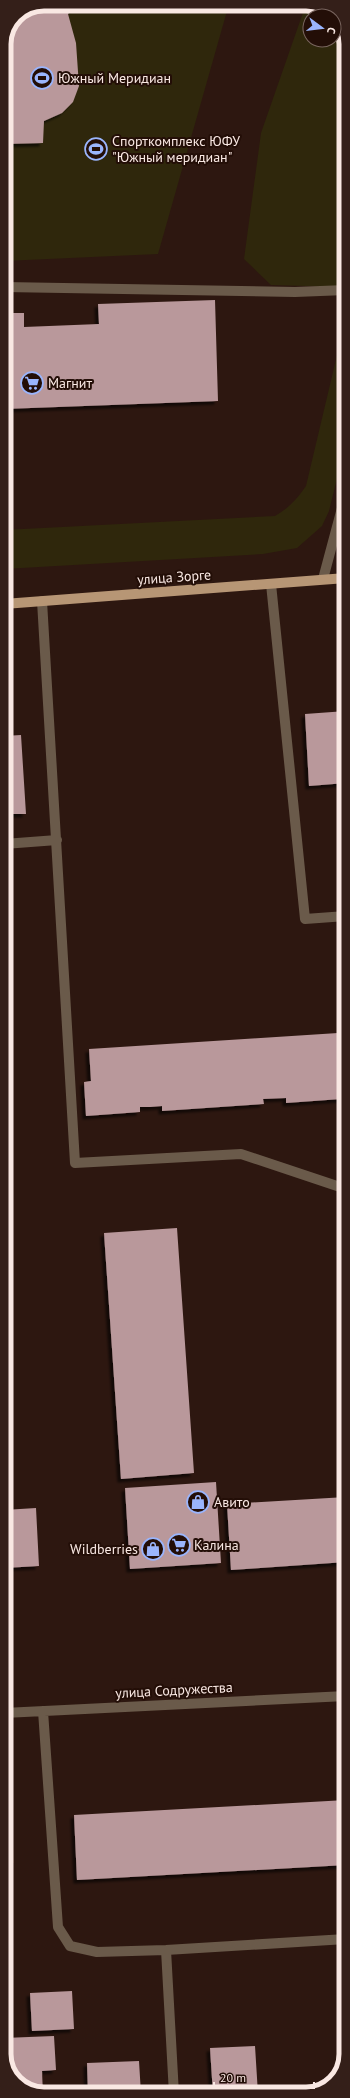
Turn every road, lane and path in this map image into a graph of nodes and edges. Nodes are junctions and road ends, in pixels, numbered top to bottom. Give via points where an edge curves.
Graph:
1 (11, 286) edge
2 (339, 290) edge
3 (339, 519) edge
4 (339, 579) edge
5 (323, 580) junction
6 (271, 584) junction
7 (42, 601) junction
8 (11, 603) edge
9 (57, 840) junction
10 (11, 843) edge
11 (339, 917) edge
12 (339, 1187) edge
13 (339, 1696) edge
14 (43, 1711) junction
15 (11, 1713) edge
16 (339, 1939) edge
17 (166, 1950) junction
18 (174, 2087) edge

1 - 2 street via 295,292
3 - 5 street
4 - 5 main road, улица Зорге
5 - 6 main road, улица Зорге
6 - 7 main road, улица Зорге
6 - 11 street via 305,919
7 - 8 main road, улица Зорге
7 - 9 street
9 - 10 street
9 - 12 street via 75,1163 241,1154
13 - 14 street, улица Содружества
14 - 15 street, улица Содружества
14 - 17 street via 58,1927 70,1946 97,1952
16 - 17 street
17 - 18 street

